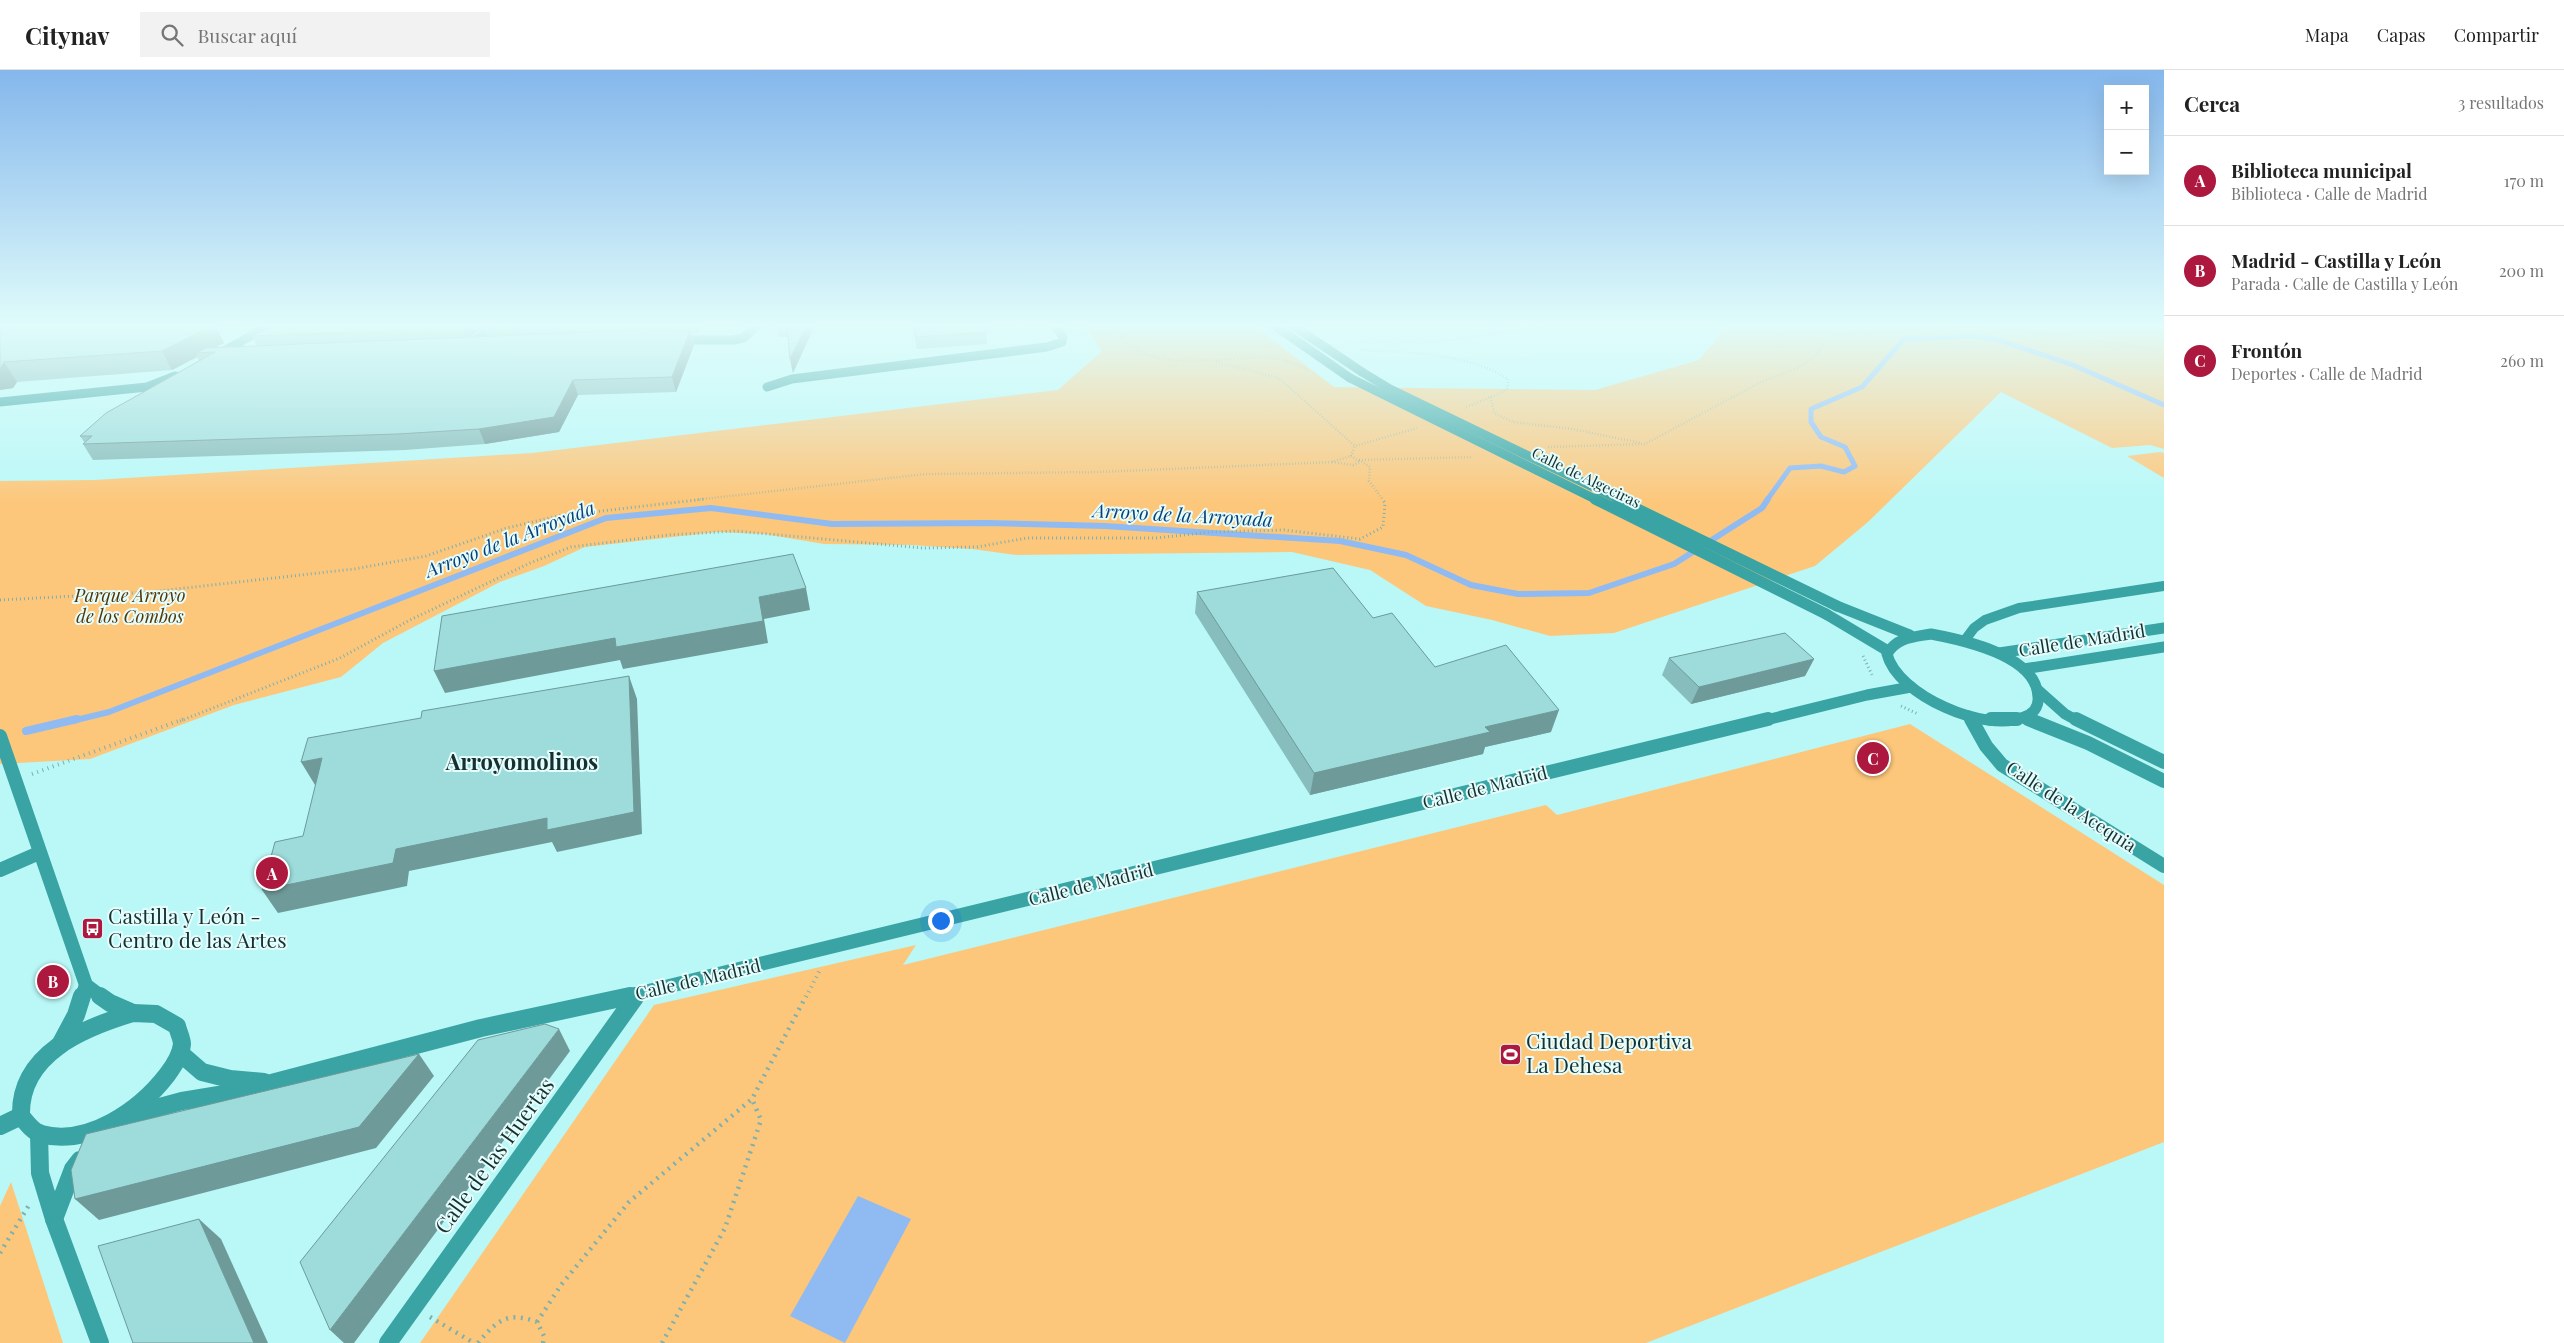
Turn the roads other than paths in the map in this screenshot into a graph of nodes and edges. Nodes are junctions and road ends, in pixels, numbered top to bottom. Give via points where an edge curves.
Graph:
1 (153, 384) edge
2 (775, 384) edge
3 (1363, 384) edge
4 (1382, 384) edge
5 (767, 387) dead end
6 (0, 402) edge
7 (2164, 586) edge
8 (2164, 628) edge
9 (1910, 635) junction
10 (1965, 640) junction
11 (2164, 647) edge
12 (1888, 651) junction
13 (1999, 653) junction
14 (2024, 670) junction
15 (1911, 687) junction
16 (2038, 690) junction
17 (1969, 716) junction
18 (2025, 718) junction
19 (0, 736) edge
20 (2164, 762) edge
21 (2164, 781) edge
22 (39, 853) junction
23 (2164, 866) edge
24 (0, 870) edge
25 (86, 985) junction
26 (636, 995) junction
27 (133, 1013) junction
28 (59, 1046) junction
29 (180, 1053) junction
30 (272, 1082) junction
31 (21, 1116) junction
32 (115, 1121) junction
33 (0, 1126) edge
34 (39, 1134) junction
35 (54, 1219) junction
36 (100, 1343) edge
37 (388, 1343) edge

1 - 6 street
2 - 5 street
3 - 12 street, Calle de Algeciras, bridge via 1826,614
4 - 9 street, Calle de Algeciras, bridge via 1838,606
7 - 10 lane via 2019,608 1985,620
8 - 13 street, Calle de Madrid
9 - 10 street via 1931,634
9 - 12 street via 1894,643
10 - 13 street
11 - 14 street, Calle de Madrid
12 - 15 street via 1888,662 1895,675
13 - 14 street
14 - 16 street
15 - 17 street via 1940,706
15 - 26 street, Calle de Madrid via 1867,695
16 - 18 street via 2039,702
16 - 20 street via 2065,714
17 - 18 street via 1996,721
17 - 23 street, Calle de la Acequia via 1986,746 2002,765
18 - 21 street
19 - 22 street
22 - 24 street
22 - 25 street
25 - 27 street
25 - 28 street via 76,1015
26 - 30 street, Calle de Madrid via 480,1028
26 - 37 street, Calle de las Huertas
27 - 28 street via 102,1021
27 - 29 street via 156,1014 172,1021 181,1035
28 - 31 street via 31,1074 21,1098
29 - 30 street, Calle de Madrid via 202,1072 230,1079
29 - 32 street, Calle de Madrid via 168,1077 148,1098
30 - 32 street, Calle de Madrid via 237,1092 182,1101
31 - 33 street
31 - 34 street
32 - 34 street, Calle de Madrid via 90,1132 62,1137
32 - 35 street via 73,1169
34 - 35 street via 40,1173
35 - 36 street

